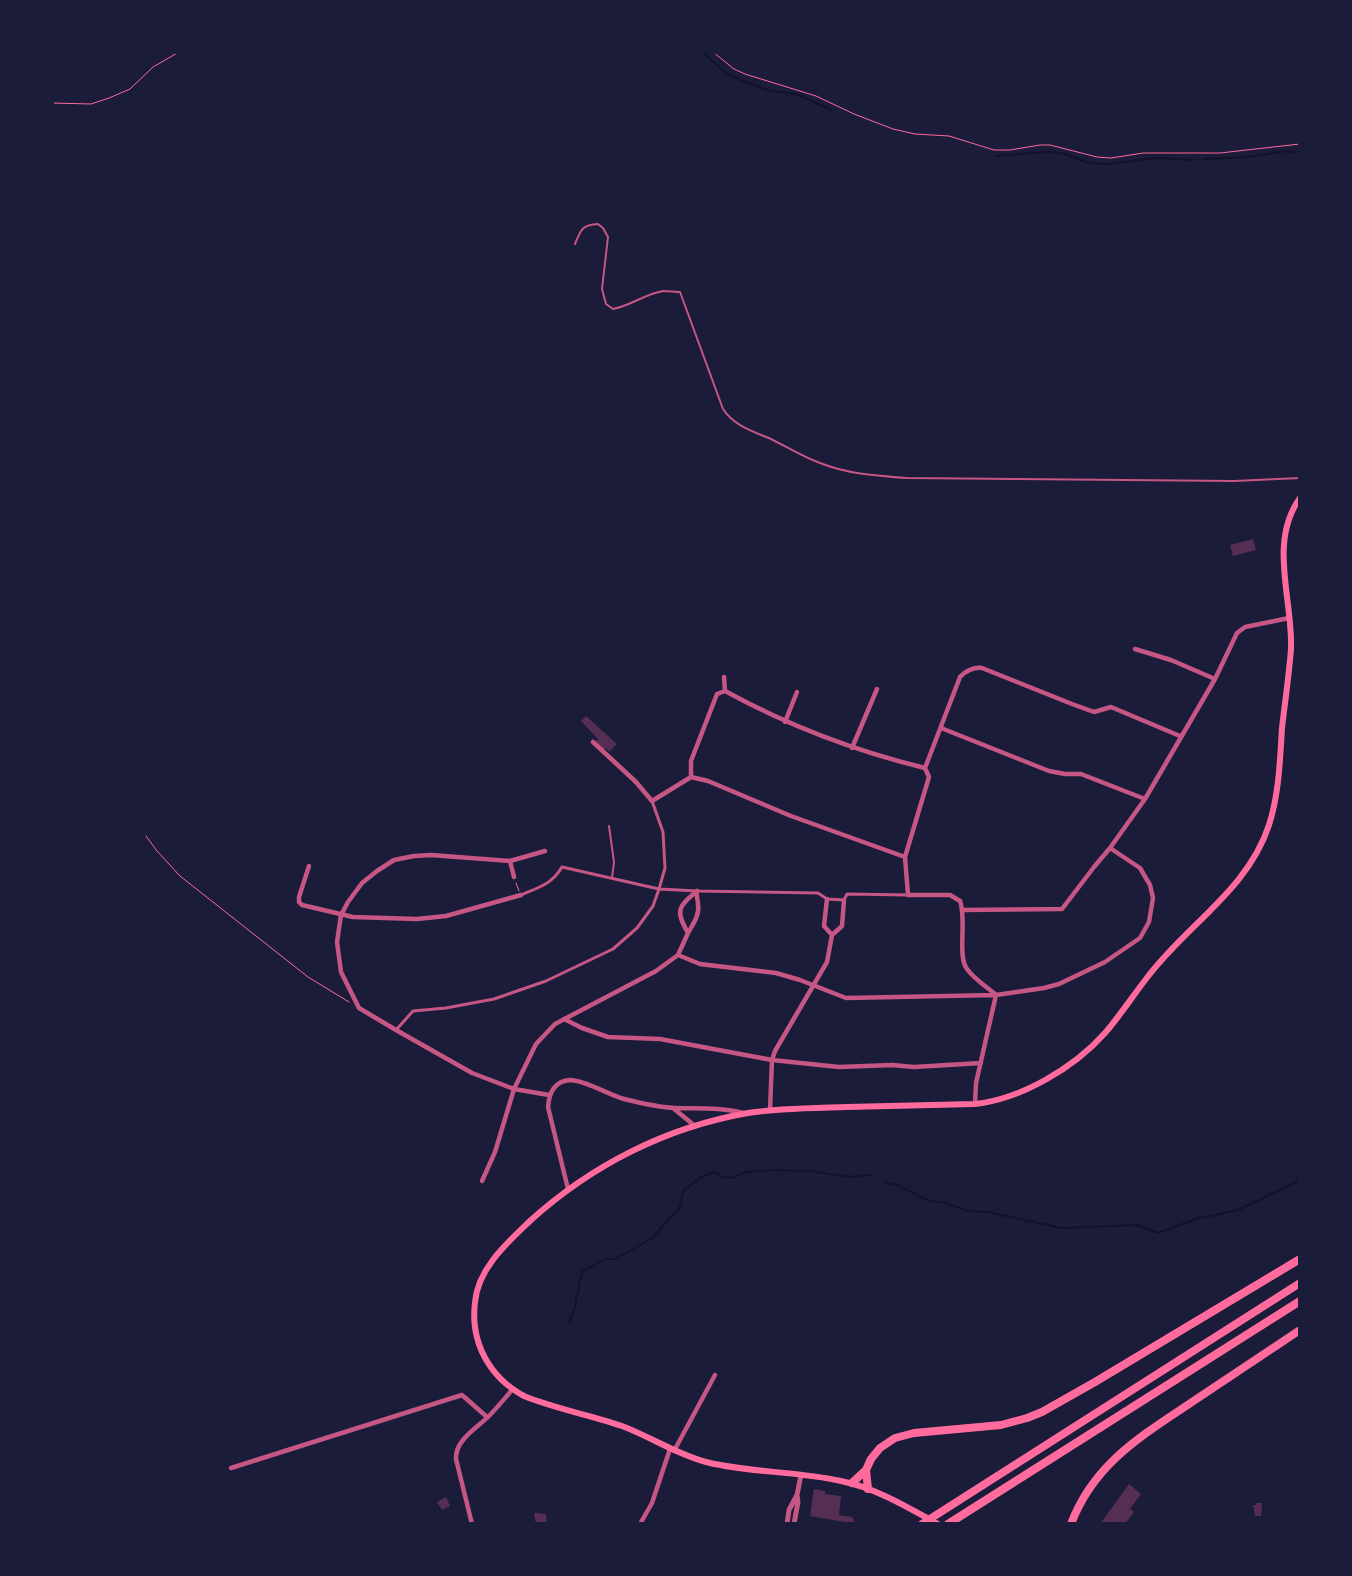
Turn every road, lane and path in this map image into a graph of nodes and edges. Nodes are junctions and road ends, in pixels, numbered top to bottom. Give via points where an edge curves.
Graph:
1 (179, 52) edge
2 (713, 52) edge
3 (52, 103) edge
4 (1300, 144) edge
5 (575, 244) dead end
6 (1300, 478) edge
7 (1300, 498) edge
8 (1289, 618) junction
9 (1135, 649) dead end
10 (724, 677) dead end
11 (1215, 679) junction
12 (877, 690) dead end
13 (725, 691) junction
14 (797, 692) dead end
15 (785, 722) junction
16 (941, 728) junction
17 (1180, 736) junction
18 (593, 742) dead end
19 (852, 748) junction
20 (925, 768) junction
21 (691, 777) junction
22 (1145, 799) junction
23 (652, 801) junction
24 (609, 826) dead end
25 (146, 836) dead end
26 (1110, 848) junction
27 (545, 851) dead end
28 (905, 857) junction
29 (510, 861) junction
30 (309, 866) dead end
31 (514, 877) joint
32 (612, 878) junction
33 (659, 889) junction
34 (697, 891) junction
35 (521, 895) junction
36 (908, 895) junction
37 (827, 899) junction
38 (844, 900) junction
39 (963, 910) junction
40 (342, 915) junction
41 (688, 933) junction
42 (832, 935) junction
43 (678, 956) junction
44 (812, 986) junction
45 (996, 995) junction
46 (358, 1008) junction
47 (564, 1019) junction
48 (396, 1030) junction
49 (772, 1060) junction
50 (981, 1062) junction
51 (514, 1089) junction
52 (549, 1095) junction
53 (975, 1104) junction
54 (672, 1108) junction
55 (770, 1110) junction
56 (747, 1113) junction
57 (695, 1126) junction
58 (482, 1180) dead end
59 (568, 1189) junction
60 (1300, 1259) edge
61 (1300, 1283) edge
62 (1300, 1301) edge
63 (1300, 1330) edge
64 (715, 1375) dead end
65 (512, 1390) junction
66 (488, 1418) junction
67 (672, 1450) junction
68 (231, 1468) dead end
69 (866, 1470) junction
70 (801, 1475) junction
71 (852, 1483) junction
72 (868, 1489) junction
73 (797, 1495) junction
74 (472, 1524) edge
75 (640, 1524) edge
76 (787, 1524) edge
77 (794, 1524) edge
78 (922, 1524) edge
79 (938, 1524) edge
80 (948, 1524) edge
81 (1071, 1524) edge

1 - 3 path via 153,67 130,89 108,98 90,104
2 - 4 path via 734,70 816,96 876,124 915,134 949,136 994,150 1050,145 1097,158 1111,158 1143,153 1220,154
5 - 6 lane via 587,224 598,224 608,236 602,289 606,304 613,309 652,294 680,292 727,415 739,425 820,464 907,478 1234,481
7 - 8 main road via 1288,519 1284,537
8 - 11 street via 1240,630
8 - 53 main road via 1291,648 1276,798 1269,826 1251,865 1227,894 1161,960 1090,1049 1025,1090
9 - 11 street
10 - 13 street
11 - 17 street
12 - 19 street
13 - 15 street
13 - 21 street via 717,694 691,761
14 - 15 street
15 - 19 street
16 - 17 street via 962,674 982,668 1094,712 1111,708
16 - 20 street
16 - 22 street via 1049,771 1081,774
17 - 22 street
18 - 23 street
19 - 20 street
20 - 28 street via 929,777
21 - 23 street
21 - 28 street via 708,780 791,816
22 - 26 street
23 - 33 street via 663,832 664,868
24 - 32 lane via 614,862
25 - 46 path via 180,876 308,977
26 - 39 street via 1062,909
26 - 45 street via 1140,868 1150,885 1149,922 1140,938 1105,962 1059,984
27 - 29 street
28 - 36 street
29 - 31 street
29 - 40 street via 431,855 394,860 362,883
30 - 40 street via 299,902
31 - 35 path
32 - 33 street
32 - 35 street via 562,867 556,878 546,885
33 - 34 street
33 - 48 street via 653,906 637,928 598,957 494,1000 413,1011
34 - 37 street via 818,893
34 - 41 street via 696,921
34 - 41 street via 682,904 680,918
35 - 40 street via 446,916 417,919
36 - 38 street via 847,894
36 - 39 street via 950,895 960,901
37 - 38 street
37 - 42 street via 824,926
38 - 42 street via 842,926
39 - 45 street via 963,960 967,969
40 - 46 street via 337,942 341,972
41 - 43 street
42 - 44 street via 827,962
43 - 44 street via 700,964 776,973
43 - 47 street
44 - 45 street via 846,998
44 - 49 street
45 - 50 street
46 - 48 street
47 - 49 street via 608,1037 660,1039
47 - 51 street via 554,1024 536,1044
48 - 51 street via 472,1074
49 - 50 street via 839,1067 914,1067
49 - 55 street
50 - 53 street
51 - 52 street
51 - 58 street via 495,1152
52 - 54 street via 556,1085 570,1080 625,1099
52 - 59 street via 548,1107
53 - 55 main road
54 - 56 street
54 - 57 street
55 - 56 main road
56 - 57 main road
57 - 59 main road via 623,1155
59 - 65 main road via 496,1254 475,1299 475,1332 488,1363
60 - 69 highway via 1042,1412 1001,1424 895,1438 880,1448
61 - 78 highway
62 - 80 highway
63 - 81 highway via 1122,1452 1091,1485
64 - 67 street
65 - 66 street
65 - 67 main road via 621,1426
66 - 68 street via 462,1395
66 - 74 street via 467,1436 456,1455
67 - 70 main road via 725,1466
67 - 75 street via 652,1503
69 - 71 highway
69 - 72 highway
70 - 71 main road
70 - 73 street
71 - 72 main road
72 - 79 main road
73 - 76 street via 789,1510
73 - 77 street

